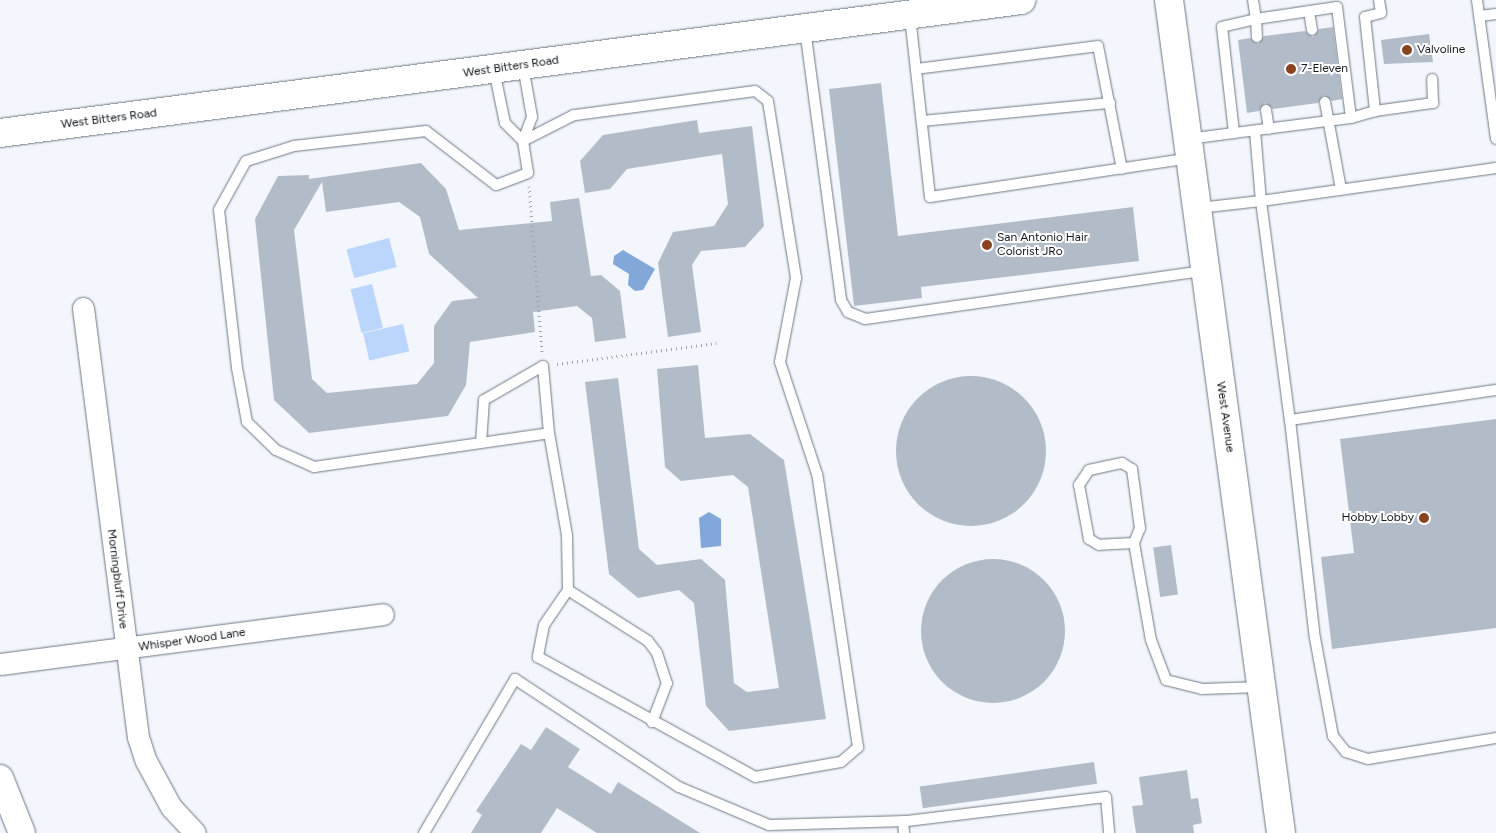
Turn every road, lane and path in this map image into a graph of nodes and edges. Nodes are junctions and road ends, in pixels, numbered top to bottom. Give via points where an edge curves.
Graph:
1 (1021, 0) edge
2 (1169, 0) edge
3 (1253, 0) edge
4 (1379, 0) edge
5 (1478, 0) edge
6 (1309, 11) junction
7 (1496, 14) edge
8 (909, 15) junction
9 (1480, 16) junction
10 (1256, 20) junction
11 (805, 29) junction
12 (1312, 30) dead end
13 (1257, 37) dead end
14 (523, 66) junction
15 (916, 69) junction
16 (494, 70) junction
17 (1432, 79) dead end
18 (1326, 102) dead end
19 (1110, 103) junction
20 (1266, 110) dead end
21 (1375, 110) junction
22 (1351, 118) junction
23 (922, 122) junction
24 (1330, 122) junction
25 (1269, 129) junction
26 (1255, 131) junction
27 (0, 133) edge
28 (1234, 133) junction
29 (1496, 139) edge
30 (523, 140) junction
31 (1189, 148) junction
32 (1496, 168) edge
33 (1122, 169) junction
34 (528, 173) junction
35 (1341, 189) junction
36 (1261, 200) junction
37 (1197, 209) junction
38 (1205, 271) junction
39 (83, 308) dead end
40 (717, 343) dead end
41 (543, 366) junction
42 (1496, 390) edge
43 (1290, 420) junction
44 (549, 433) junction
45 (481, 443) junction
46 (1134, 543) junction
47 (568, 590) junction
48 (383, 614) dead end
49 (125, 649) junction
50 (0, 664) edge
51 (1262, 687) junction
52 (652, 722) junction
53 (1496, 738) edge
54 (0, 778) edge
55 (903, 821) junction
56 (22, 833) edge
57 (195, 833) edge
58 (424, 833) edge
59 (904, 833) edge
60 (1109, 833) edge
61 (1282, 833) edge

1 - 8 main road, West Bitters Road
2 - 31 main road, West Avenue
3 - 10 lane
4 - 21 lane via 1381,13 1365,17
5 - 9 lane
6 - 10 lane
6 - 12 lane
6 - 22 lane via 1337,7
7 - 9 lane
8 - 11 main road, West Bitters Road
8 - 15 lane
9 - 29 lane
10 - 13 lane
10 - 28 lane via 1222,27
11 - 14 main road, West Bitters Road
11 - 38 lane via 842,300 848,312 865,318
14 - 16 main road, West Bitters Road
14 - 30 lane via 532,117
15 - 19 lane via 1098,46
15 - 23 lane
16 - 27 main road, West Bitters Road
16 - 30 lane via 505,123
17 - 21 lane via 1433,103
18 - 24 lane
19 - 23 lane
19 - 33 lane
20 - 25 lane
21 - 22 lane
22 - 24 lane
23 - 33 lane via 930,198
24 - 25 lane
24 - 35 lane
25 - 26 lane
26 - 28 lane
26 - 36 lane
28 - 31 lane
30 - 34 lane
30 - 52 lane via 574,115 755,91 768,101 796,278 780,362 817,474 858,748 841,762 756,777
31 - 33 lane
31 - 37 main road, West Avenue
32 - 35 lane
34 - 41 path
34 - 45 lane via 496,185 426,131 294,146 246,161 219,210 237,368 248,422 276,450 314,467
35 - 36 lane
36 - 37 lane
36 - 43 lane
37 - 38 main road, West Avenue
38 - 51 main road, West Avenue
39 - 49 street, Morningbluff Drive
40 - 41 path
41 - 44 lane
41 - 45 lane via 484,400
42 - 43 lane
43 - 53 lane via 1315,638 1334,736 1346,752 1368,759
44 - 45 lane
44 - 47 lane via 567,534
46 - 46 lane via 1140,528 1132,469 1122,463 1089,470 1079,485 1089,539 1100,545
46 - 51 lane via 1151,640 1166,680 1202,689
47 - 52 lane via 648,641 657,653 667,683
47 - 52 lane via 544,625 538,656
48 - 49 street, Whisper Wood Lane
49 - 50 street, Whisper Wood Lane
49 - 57 street, Morningbluff Drive via 138,737 146,761 171,807
51 - 61 main road, West Avenue
54 - 56 street
55 - 58 lane via 768,825 679,787 515,679
55 - 59 lane
55 - 60 lane via 1106,797

